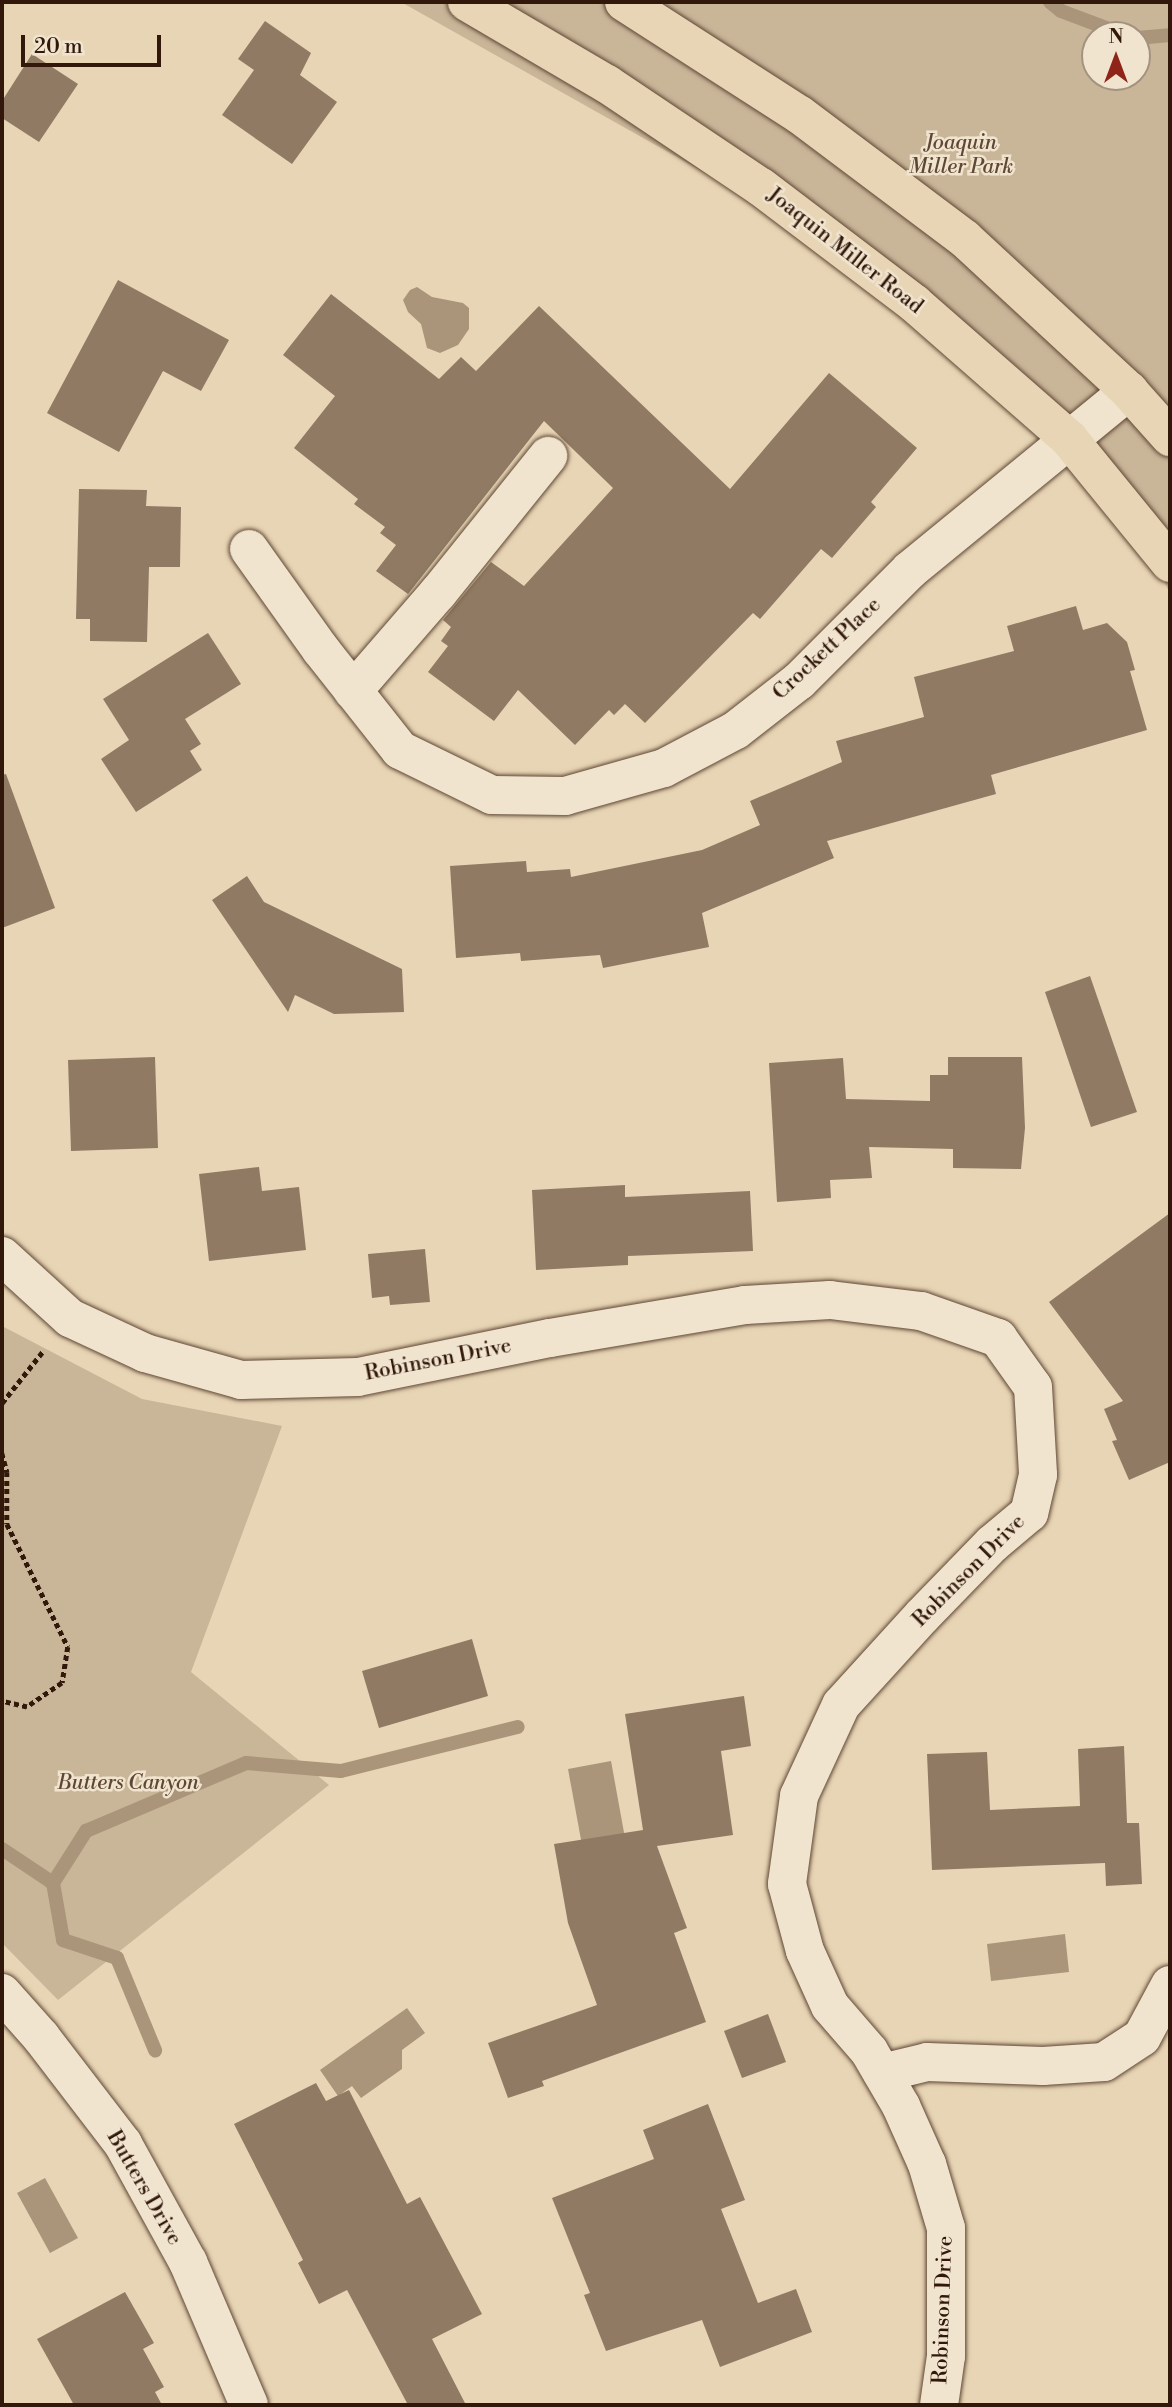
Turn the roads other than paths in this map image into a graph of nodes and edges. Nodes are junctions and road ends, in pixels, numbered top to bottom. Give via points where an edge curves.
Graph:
1 (467, 2) edge
2 (624, 2) edge
3 (1129, 391) junction
4 (1170, 437) edge
5 (1069, 439) junction
6 (548, 456) dead end
7 (249, 549) dead end
8 (1170, 563) edge
9 (353, 691) junction
10 (2, 1256) edge
11 (1170, 1985) edge
12 (2, 1993) edge
13 (882, 2073) junction
14 (249, 2405) edge
15 (939, 2405) edge

1 - 5 main road, Joaquin Miller Road via 607,85 761,187 915,304
2 - 3 main road via 800,115 965,239
3 - 4 main road
3 - 5 street, Crockett Place
5 - 8 main road, Joaquin Miller Road
5 - 9 street, Crockett Place via 910,570 799,681 736,730 664,768 565,796 492,795 400,750
6 - 9 street
7 - 9 street, Crockett Place
10 - 13 street, Robinson Drive via 70,1318 145,1353 241,1380 358,1377 732,1307 830,1300 920,1311 998,1338 1033,1387 1038,1475 1029,1513 992,1544 841,1705 799,1796 788,1884 805,1951 830,2006
11 - 13 street via 1142,2037 1104,2062 1043,2066 927,2062
12 - 14 street, Butters Drive via 123,2144 188,2262
13 - 15 street, Robinson Drive via 927,2164 946,2228 946,2357

